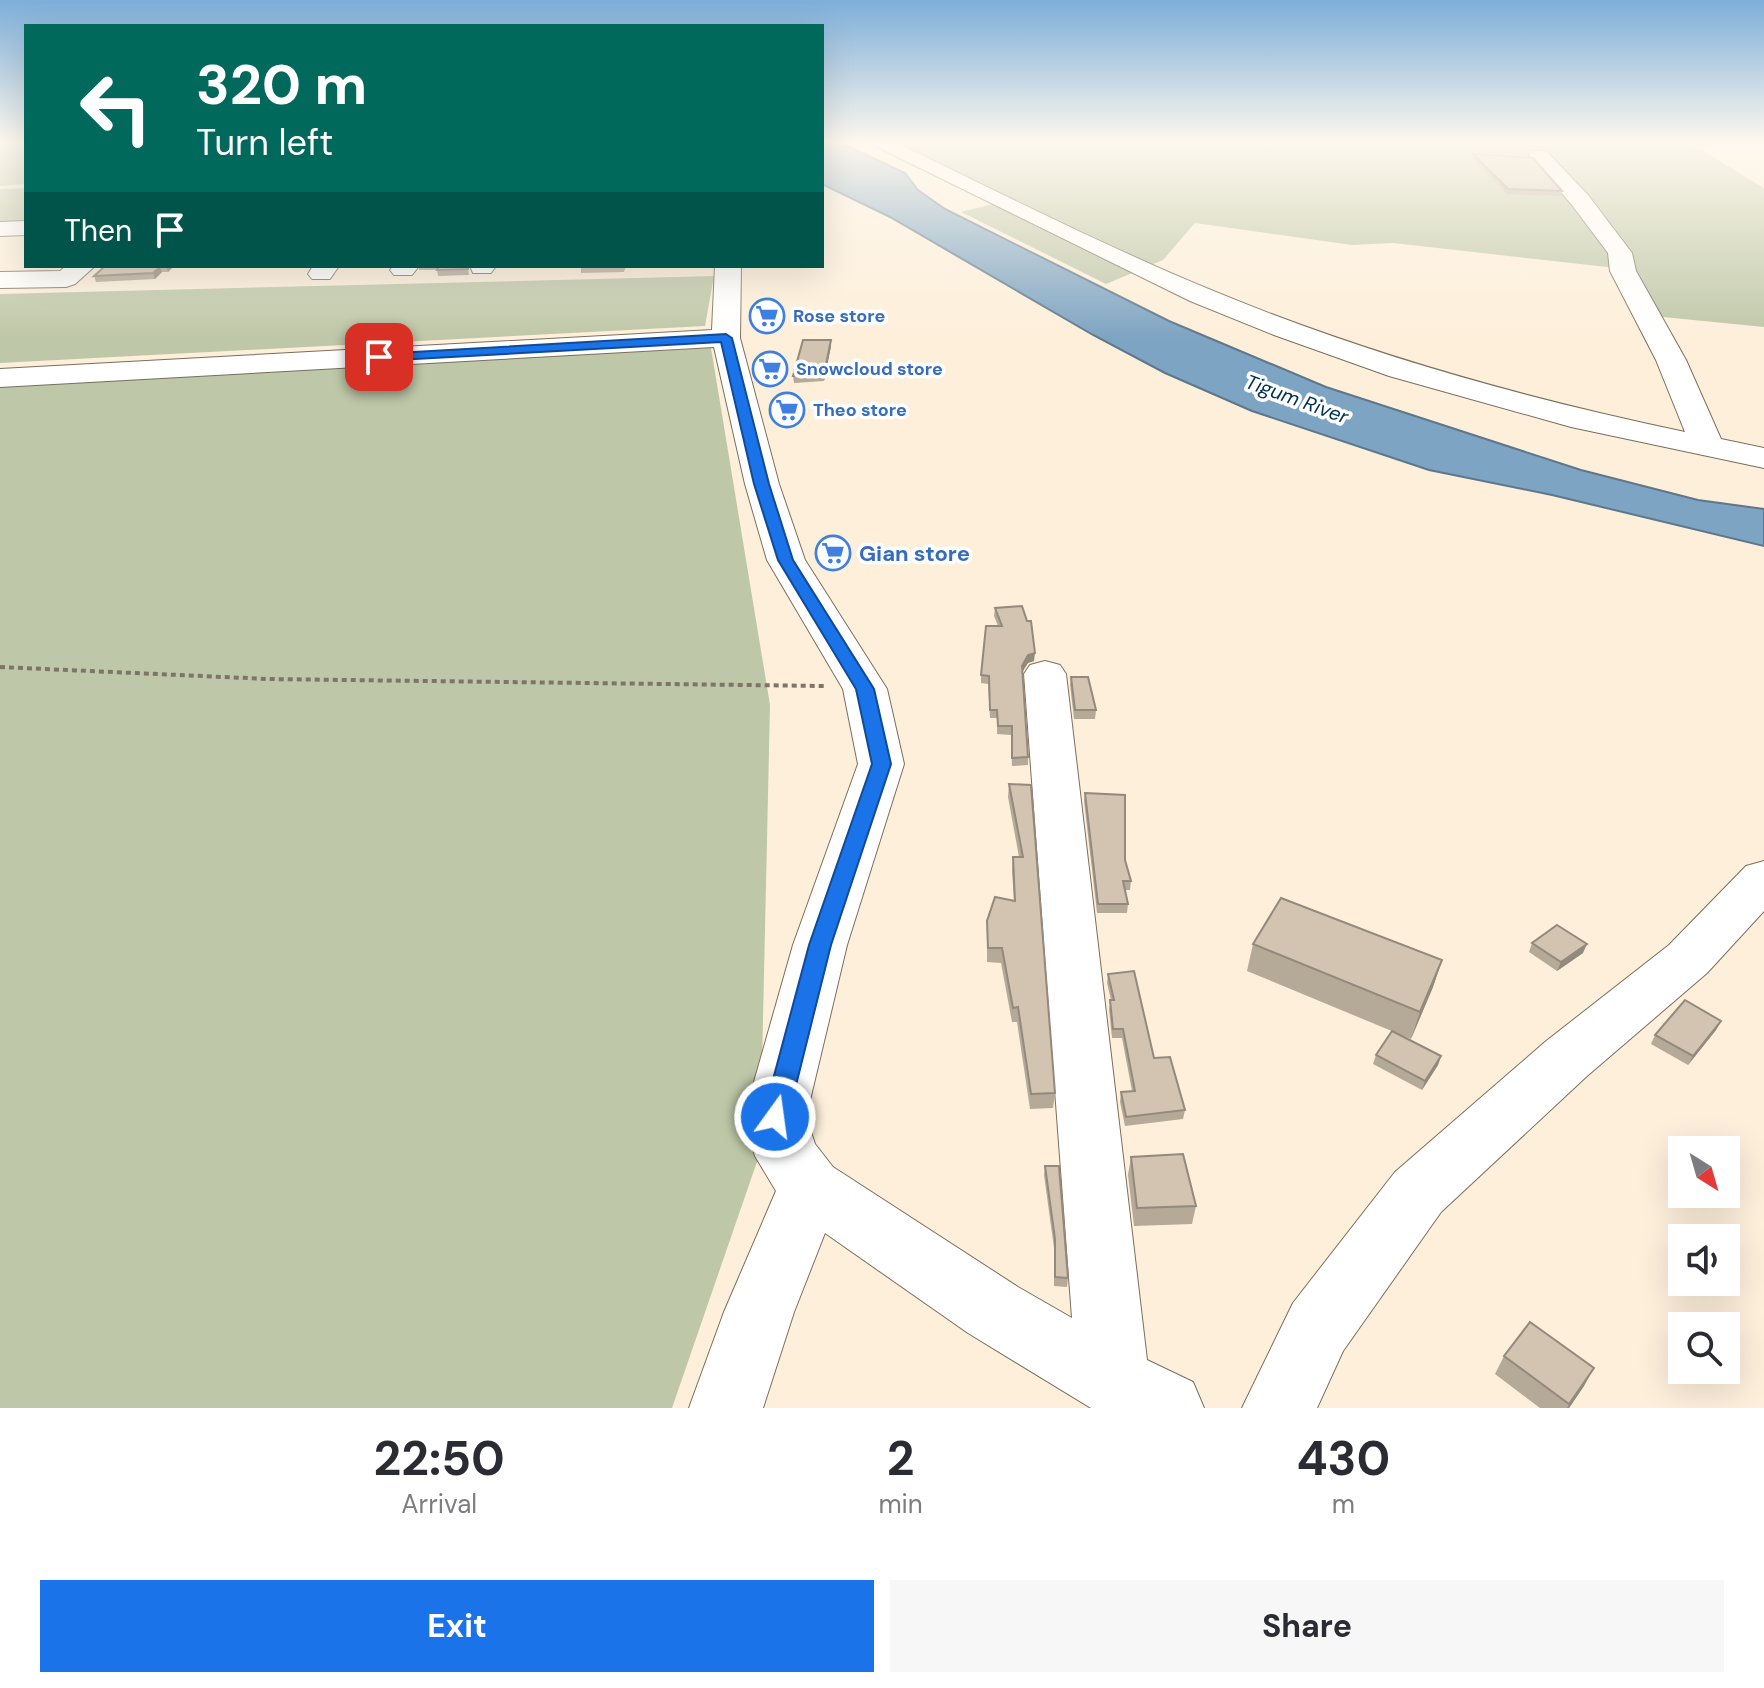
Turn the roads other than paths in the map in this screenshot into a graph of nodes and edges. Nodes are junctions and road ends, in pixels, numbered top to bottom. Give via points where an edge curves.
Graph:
1 (1015, 208) edge
2 (1586, 208) edge
3 (24, 228) edge
4 (0, 229) edge
5 (0, 262) edge
6 (24, 262) edge
7 (80, 268) edge
8 (728, 268) edge
9 (0, 280) edge
10 (726, 338) junction
11 (0, 378) edge
12 (1708, 447) junction
13 (1764, 458) edge
14 (1045, 674) dead end
15 (1764, 879) edge
16 (810, 1187) junction
17 (1113, 1381) junction
18 (726, 1408) edge
19 (1167, 1408) edge
20 (1279, 1408) edge

1 - 12 street via 1284,329 1415,375
2 - 12 street via 1620,253 1623,271 1671,360
3 - 4 street
5 - 6 street
7 - 9 street via 66,279
8 - 10 street
10 - 11 street
10 - 16 street via 786,560 865,689 881,764 820,945 775,1117 787,1156
12 - 13 street
14 - 17 street
15 - 20 street via 1688,959 1418,1192 1318,1327
16 - 17 street via 993,1310
16 - 18 street
17 - 19 street

